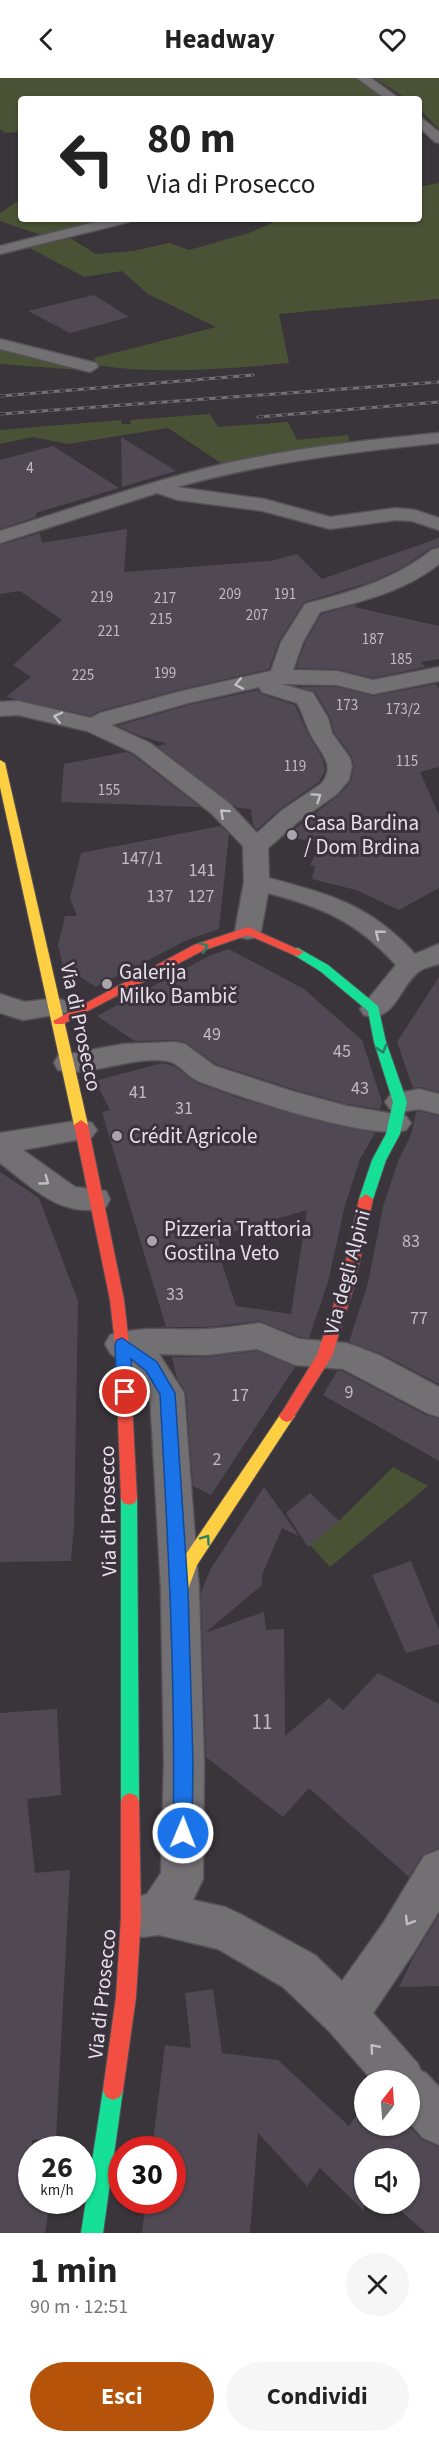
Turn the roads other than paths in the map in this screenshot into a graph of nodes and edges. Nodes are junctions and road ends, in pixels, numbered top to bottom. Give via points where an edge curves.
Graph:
1 (363, 78) edge
2 (390, 96) edge
3 (422, 124) edge
4 (436, 144) edge
5 (115, 222) edge
6 (0, 250) edge
7 (0, 344) edge
8 (90, 368) dead end
9 (439, 438) edge
10 (160, 488) junction
11 (439, 524) edge
12 (0, 537) edge
13 (438, 557) edge
14 (439, 674) edge
15 (275, 677) junction
16 (0, 709) edge
17 (95, 726) junction
18 (0, 763) edge
19 (4, 796) edge
20 (255, 845) junction
21 (256, 882) junction
22 (248, 931) junction
23 (439, 952) edge
24 (410, 964) junction
25 (0, 1003) edge
26 (374, 1009) junction
27 (57, 1014) junction
28 (68, 1063) junction
29 (439, 1104) edge
30 (398, 1112) junction
31 (82, 1130) junction
32 (0, 1143) edge
33 (0, 1148) edge
34 (95, 1199) junction
35 (122, 1344) junction
36 (324, 1356) junction
37 (439, 1403) edge
38 (180, 1590) junction
39 (439, 1871) edge
40 (145, 1916) junction
41 (345, 2015) junction
42 (393, 2070) edge
43 (420, 2100) edge
44 (439, 2122) edge
45 (92, 2233) edge

1 - 2 street
3 - 4 street
5 - 6 street
7 - 8 street
9 - 10 street via 275,459 211,472
10 - 11 street via 178,494 264,505 330,523 396,514
10 - 12 street
13 - 15 street via 387,588 312,608
14 - 15 street via 373,687 338,678
15 -> 17 street via 167,700 107,717
20 -> 15 street via 329,789 337,780 340,766 305,698 270,687
17 -> 16 street via 18,708
20 -> 17 street via 220,808 142,748
18 - 19 main road, Via di Prosecco
19 - 27 main road, Via di Prosecco
20 - 21 street
21 - 22 street
24 -> 21 street via 355,915
22 - 26 main road via 291,948 324,968
27 -> 22 main road via 198,948
23 - 24 street
24 - 26 street
25 - 27 street via 23,1011
26 -> 30 main road
27 - 28 main road, Via di Prosecco
28 - 30 street via 123,1053 176,1051 205,1073 287,1100 347,1116
28 - 31 main road, Via di Prosecco
29 - 30 street via 419,1099
30 - 36 main road, Via degli Alpini via 364,1206 348,1283
31 - 32 street
31 - 34 main road, Via di Prosecco
33 -> 34 street via 68,1197
34 - 35 main road, Via di Prosecco via 117,1300
35 - 36 street via 260,1336 296,1352
35 - 38 street via 152,1366 167,1393
35 - 40 main road, Via di Prosecco
36 - 37 street via 346,1356 369,1365
38 -> 36 main road, Via degli Alpini via 190,1562
38 - 40 street via 182,1880
39 -> 41 street
40 - 41 street via 225,1929 298,1971
40 - 45 main road, Via di Prosecco via 126,1997
42 -> 41 street
43 - 44 street

